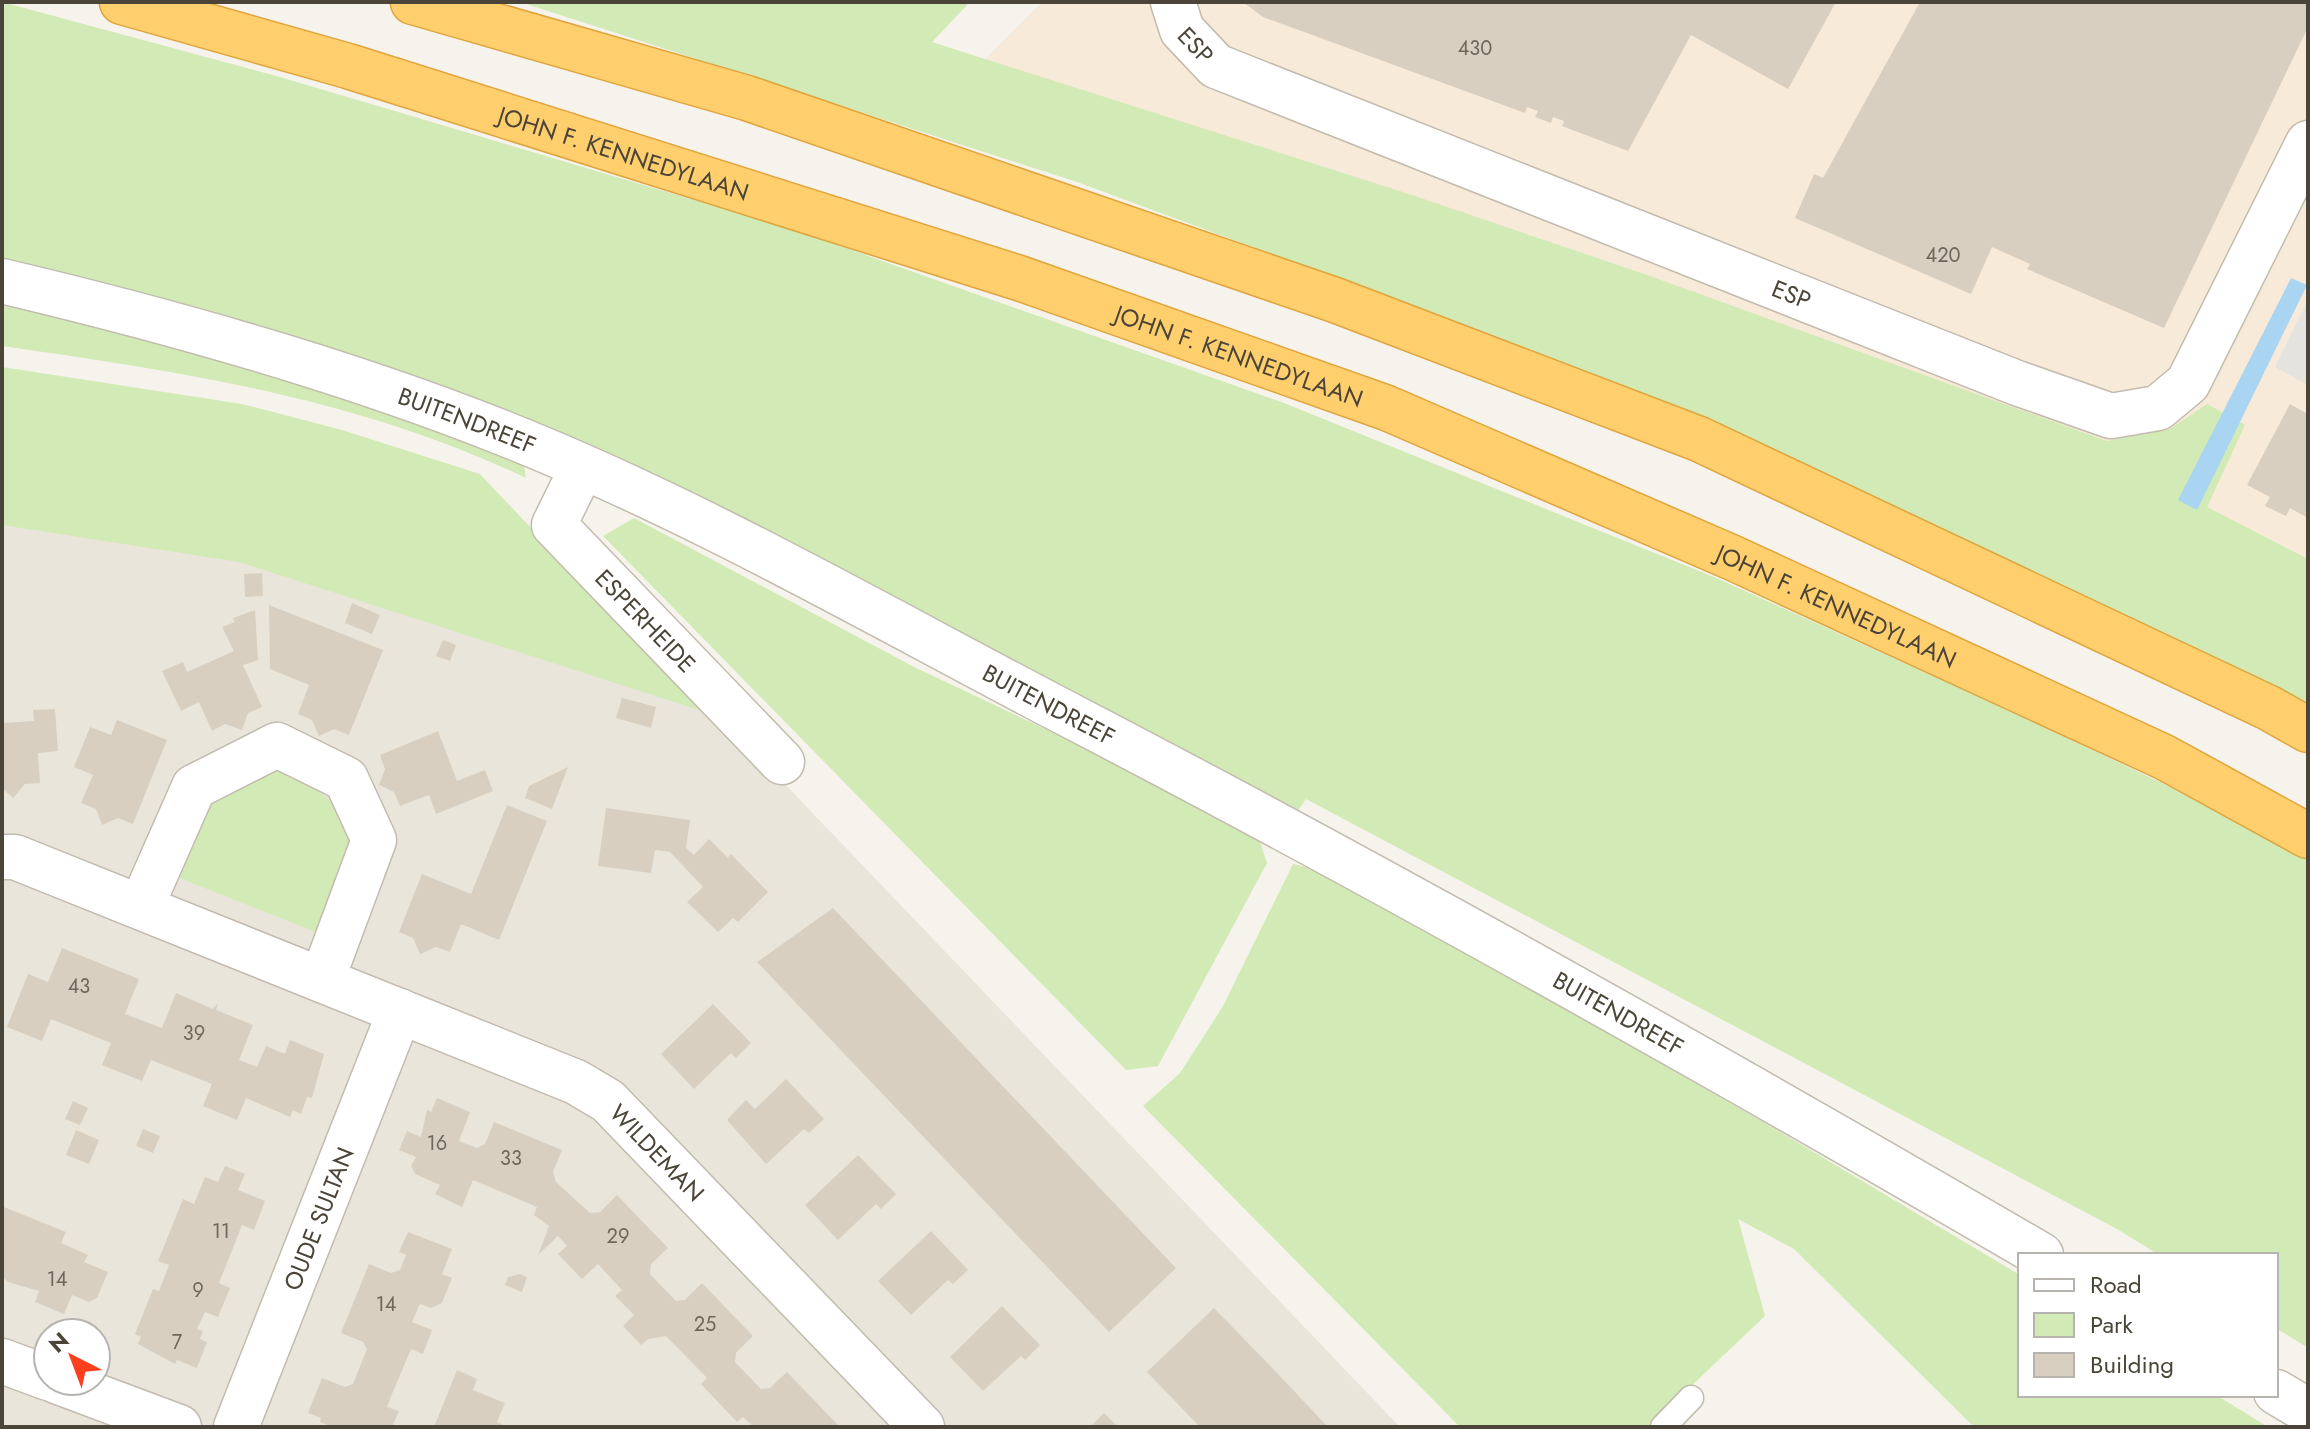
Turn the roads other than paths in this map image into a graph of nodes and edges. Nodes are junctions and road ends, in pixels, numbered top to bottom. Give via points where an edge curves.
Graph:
1 (122, 2) edge
2 (413, 2) edge
3 (1173, 2) edge
4 (2308, 143) edge
5 (2, 281) edge
6 (582, 468) junction
7 (2308, 730) edge
8 (782, 762) dead end
9 (2308, 836) edge
10 (2, 857) edge
11 (141, 907) junction
12 (322, 980) junction
13 (400, 1011) junction
14 (2038, 1253) edge
15 (2, 1361) edge
16 (32, 1372) edge
17 (2278, 1393) edge
18 (99, 1397) edge
19 (1691, 1398) dead end
20 (2308, 1411) edge
21 (179, 1427) edge
22 (236, 1427) edge
23 (922, 1427) edge
24 (1663, 1427) edge

1 - 9 highway, JOHN F. KENNEDYLAAN via 348,66 1019,278 1387,408 1733,558 2121,737
2 - 7 highway via 747,98 1335,300 1699,439
3 - 4 street, ESP via 1182,30 1216,66 2111,416 2158,408 2188,383
5 - 6 street, BUITENDREEF via 111,307 320,370 503,433
6 - 8 street, ESPERHEIDE via 554,525
6 - 14 street, BUITENDREEF via 648,497 1291,830
10 - 11 street, WILDEMAN via 15,857
11 - 12 street, WILDEMAN
11 - 12 street via 194,787 277,745 346,779 374,840
12 - 13 street, WILDEMAN
13 - 22 street, OUDE SULTAN
13 - 23 street, WILDEMAN via 576,1082 608,1101
15 - 16 street
17 - 20 street
18 - 21 street
19 - 24 lane

